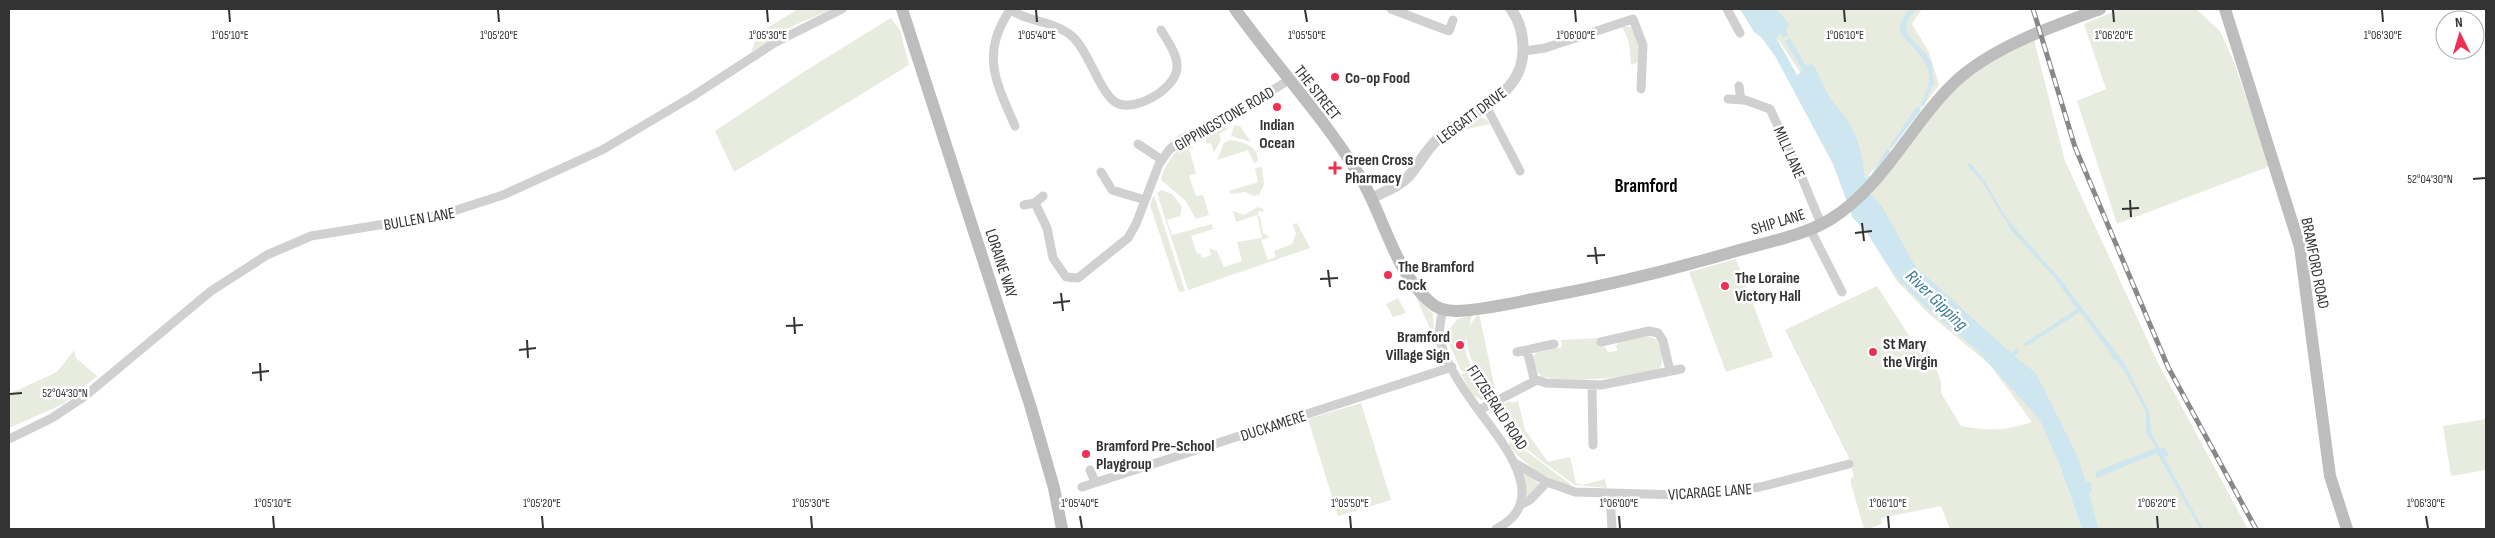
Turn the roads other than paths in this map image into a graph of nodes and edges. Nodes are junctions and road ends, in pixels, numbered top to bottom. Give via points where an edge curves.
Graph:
1 (842, 9) edge
2 (902, 9) edge
3 (1009, 9) edge
4 (1235, 9) edge
5 (1392, 9) edge
6 (1511, 9) edge
7 (1629, 9) edge
8 (1727, 9) edge
9 (2100, 9) edge
10 (2225, 9) edge
11 (1633, 19) junction
12 (1453, 20) dead end
13 (1161, 30) dead end
14 (1740, 33) dead end
15 (1524, 51) junction
16 (1289, 80) junction
17 (1739, 86) dead end
18 (1641, 89) dead end
19 (1728, 100) dead end
20 (1741, 100) junction
21 (1486, 106) junction
22 (1015, 126) dead end
23 (1138, 144) dead end
24 (1162, 160) junction
25 (1520, 171) dead end
26 (1101, 172) dead end
27 (1043, 196) dead end
28 (1372, 198) junction
29 (1145, 200) junction
30 (1035, 202) junction
31 (1024, 205) dead end
32 (1815, 227) junction
33 (1842, 292) dead end
34 (1443, 309) junction
35 (1602, 342) dead end
36 (1554, 344) dead end
37 (1527, 350) junction
38 (1517, 352) dead end
39 (1452, 367) junction
40 (1681, 369) dead end
41 (1670, 371) junction
42 (1535, 381) junction
43 (1592, 385) junction
44 (1479, 410) junction
45 (9, 439) edge
46 (1593, 445) dead end
47 (1515, 463) junction
48 (1849, 464) dead end
49 (1090, 470) dead end
50 (1094, 482) junction
51 (1547, 482) junction
52 (1082, 486) dead end
53 (1610, 493) junction
54 (1520, 505) junction
55 (1062, 529) edge
56 (1496, 529) edge
57 (1612, 529) edge
58 (2347, 529) edge

1 - 45 street, BULLEN LANE via 774,43 602,150 503,195 441,215 310,236 273,252 211,292 85,396 52,418
2 - 55 main road, LORAINE WAY via 1032,408
3 - 13 street via 1056,26 1072,37 1110,98 1122,105 1138,103 1163,90 1175,78 1178,68 1176,57
3 - 22 street via 996,34 993,63 996,80
4 - 16 main road, THE STREET
5 - 12 street via 1448,31
6 - 15 street, LEGGATT DRIVE via 1521,30
7 - 11 street
8 - 14 street
9 - 32 main road, SHIP LANE via 2052,27 1982,62 1955,82 1875,182 1846,208
10 - 58 main road, BRAMFORD ROAD via 2300,247 2330,476
11 - 15 street via 1545,48
11 - 18 street via 1643,45
15 - 21 street, LEGGATT DRIVE via 1511,85
16 - 24 street, GIPPINGSTONE ROAD via 1234,114 1184,138
16 - 28 main road, THE STREET via 1351,163
17 - 20 street
19 - 20 street, MILL LANE
20 - 32 street, MILL LANE via 1770,109 1800,173
21 - 25 street
21 - 28 street, LEGGATT DRIVE via 1437,140 1402,182
23 - 24 street, GIPPINGSTONE ROAD
24 - 29 street, GIPPINGSTONE ROAD
26 - 29 street via 1112,190
27 - 30 street
28 - 34 main road via 1409,276 1428,301
29 - 30 street, GIPPINGSTONE ROAD via 1128,238 1084,274 1072,279 1066,277 1056,263 1047,228
30 - 31 street
32 - 33 street, MILL LANE
32 - 34 main road, SHIP LANE via 1632,280 1477,309
34 - 39 street, FITZGERALD ROAD via 1440,337
35 - 41 street via 1649,331 1658,332 1664,341
36 - 37 street
37 - 38 street
37 - 42 street
39 - 44 street, FITZGERALD ROAD
39 - 50 street, DUCKAMERE
40 - 41 street
41 - 43 street via 1624,382
42 - 43 street
42 - 44 street
43 - 46 street
44 - 47 street, FITZGERALD ROAD
47 - 51 street, VICARAGE LANE
47 - 54 street, FITZGERALD ROAD via 1521,486
48 - 53 street, VICARAGE LANE via 1782,482 1718,493
49 - 50 street
50 - 52 street, DUCKAMERE
51 - 53 street, VICARAGE LANE via 1575,492
51 - 54 street via 1530,500
53 - 57 street
54 - 56 street via 1512,518

